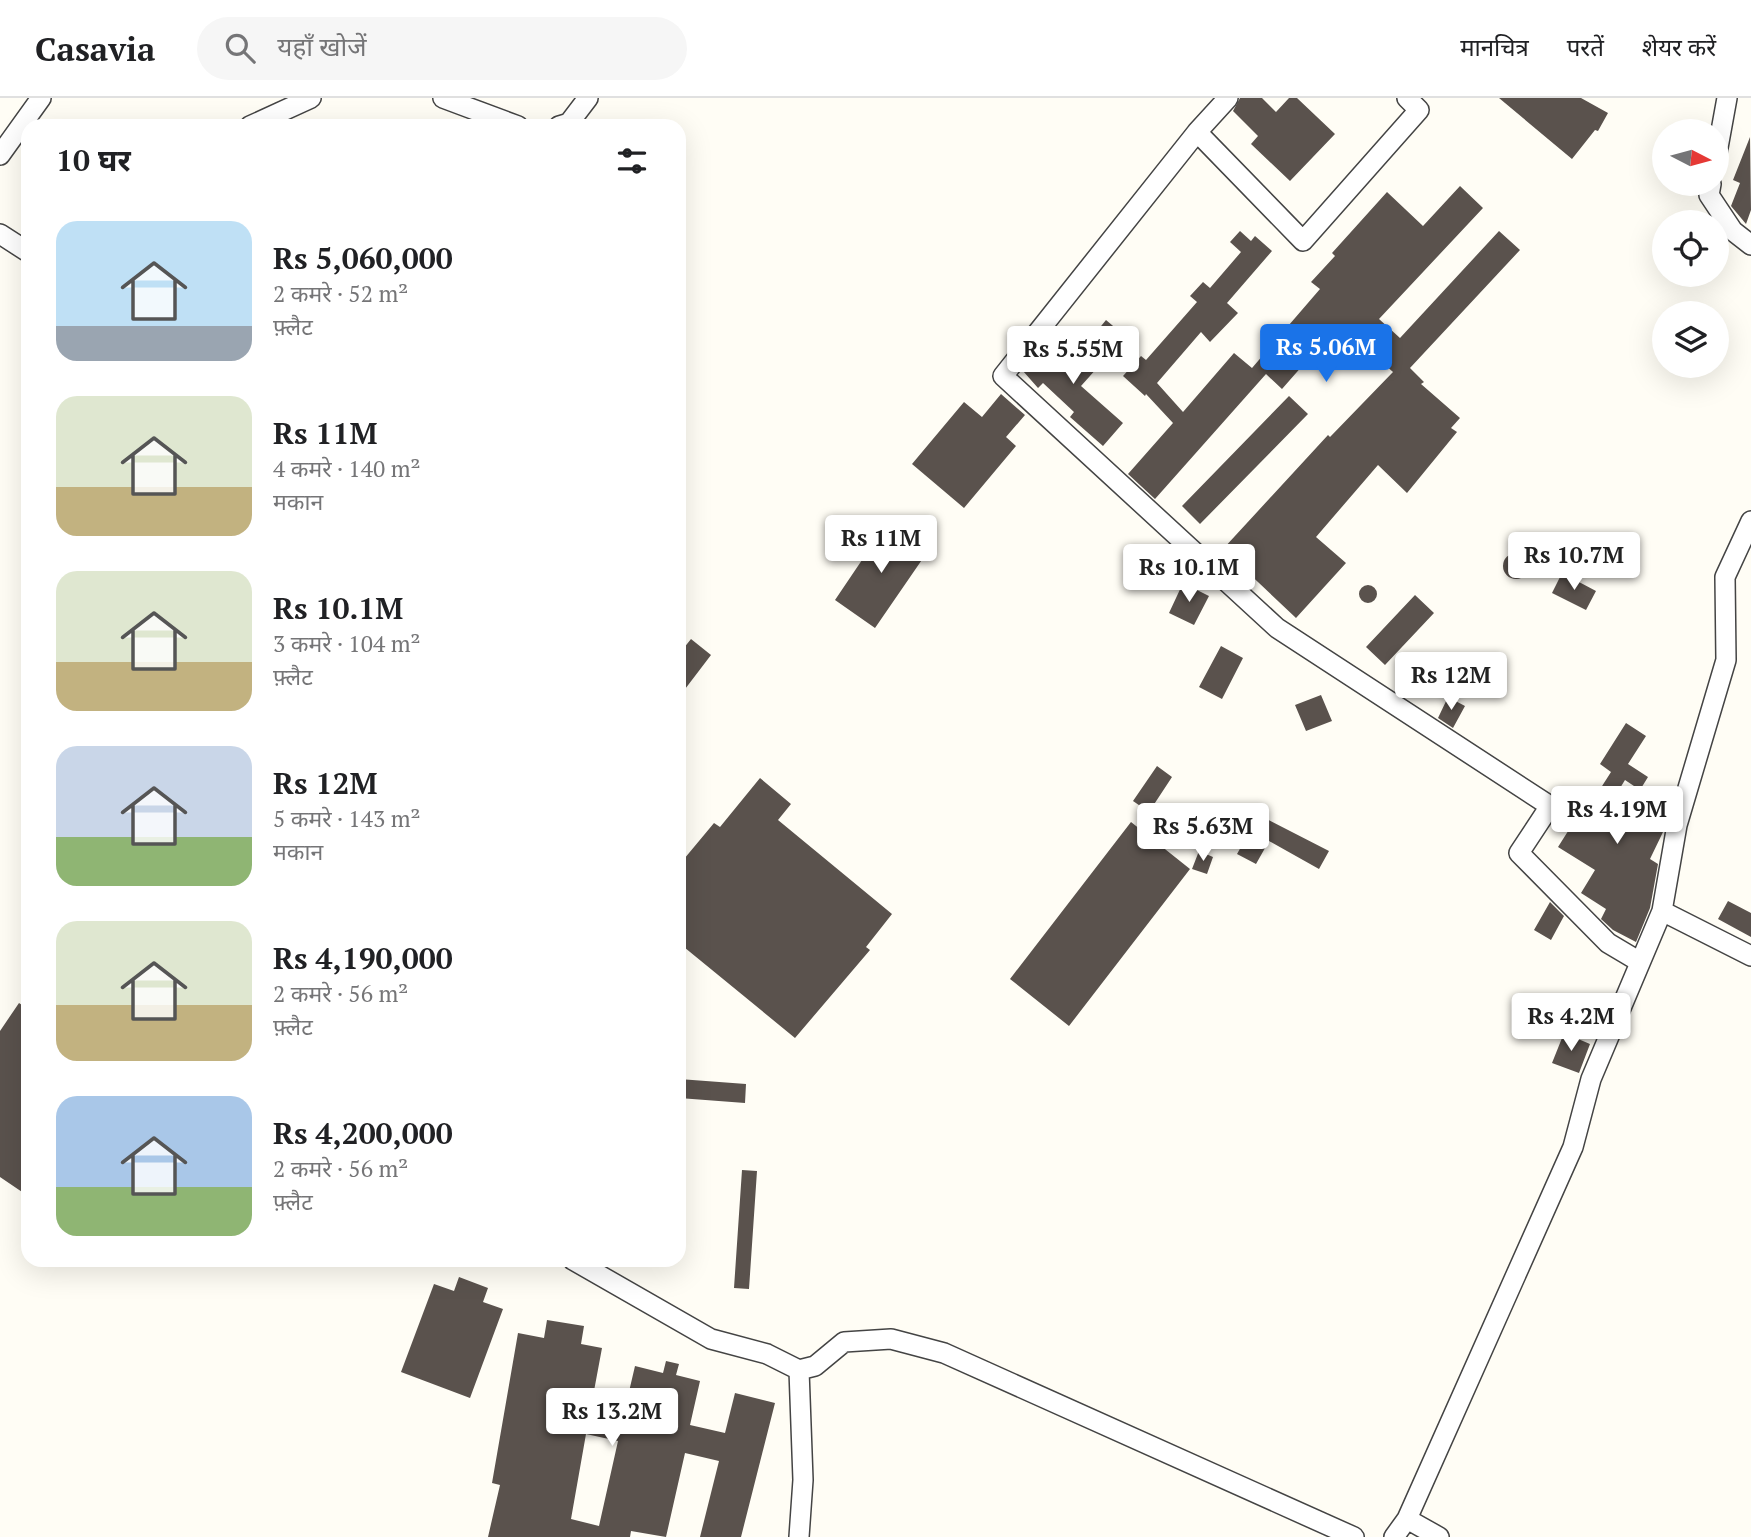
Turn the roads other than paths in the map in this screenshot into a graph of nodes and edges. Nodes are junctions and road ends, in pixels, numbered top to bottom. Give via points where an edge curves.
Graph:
1 (41, 98) edge
2 (311, 98) edge
3 (443, 98) edge
4 (588, 98) edge
5 (1228, 98) edge
6 (1407, 98) edge
7 (1727, 98) edge
8 (26, 119) edge
9 (265, 119) edge
10 (499, 119) edge
11 (572, 119) edge
12 (1723, 119) edge
13 (21, 126) edge
14 (1197, 132) junction
15 (0, 155) edge
16 (1710, 196) edge
17 (0, 234) edge
18 (1751, 245) edge
19 (21, 248) edge
20 (1751, 521) edge
21 (1662, 911) junction
22 (1751, 956) edge
23 (1640, 962) junction
24 (585, 1267) edge
25 (799, 1370) junction
26 (1407, 1519) junction
27 (799, 1537) edge
28 (1354, 1537) edge
29 (1394, 1537) edge
30 (1439, 1537) edge

1 - 8 street
2 - 9 street
3 - 10 street
4 - 11 street
5 - 14 street
6 - 14 street via 1419,110 1303,240
7 - 12 street
13 - 15 street
14 - 23 street via 1003,376 1277,628 1550,806 1519,853 1608,943
16 - 18 street via 1732,231
17 - 19 street
20 - 21 street via 1725,577 1726,660 1678,825
21 - 22 street
21 - 23 street
23 - 26 street via 1591,1079 1573,1147
24 - 25 street via 712,1339 767,1354
25 - 27 street via 803,1480
25 - 28 street via 815,1366 844,1342 891,1339 944,1353
26 - 29 street
26 - 30 street

